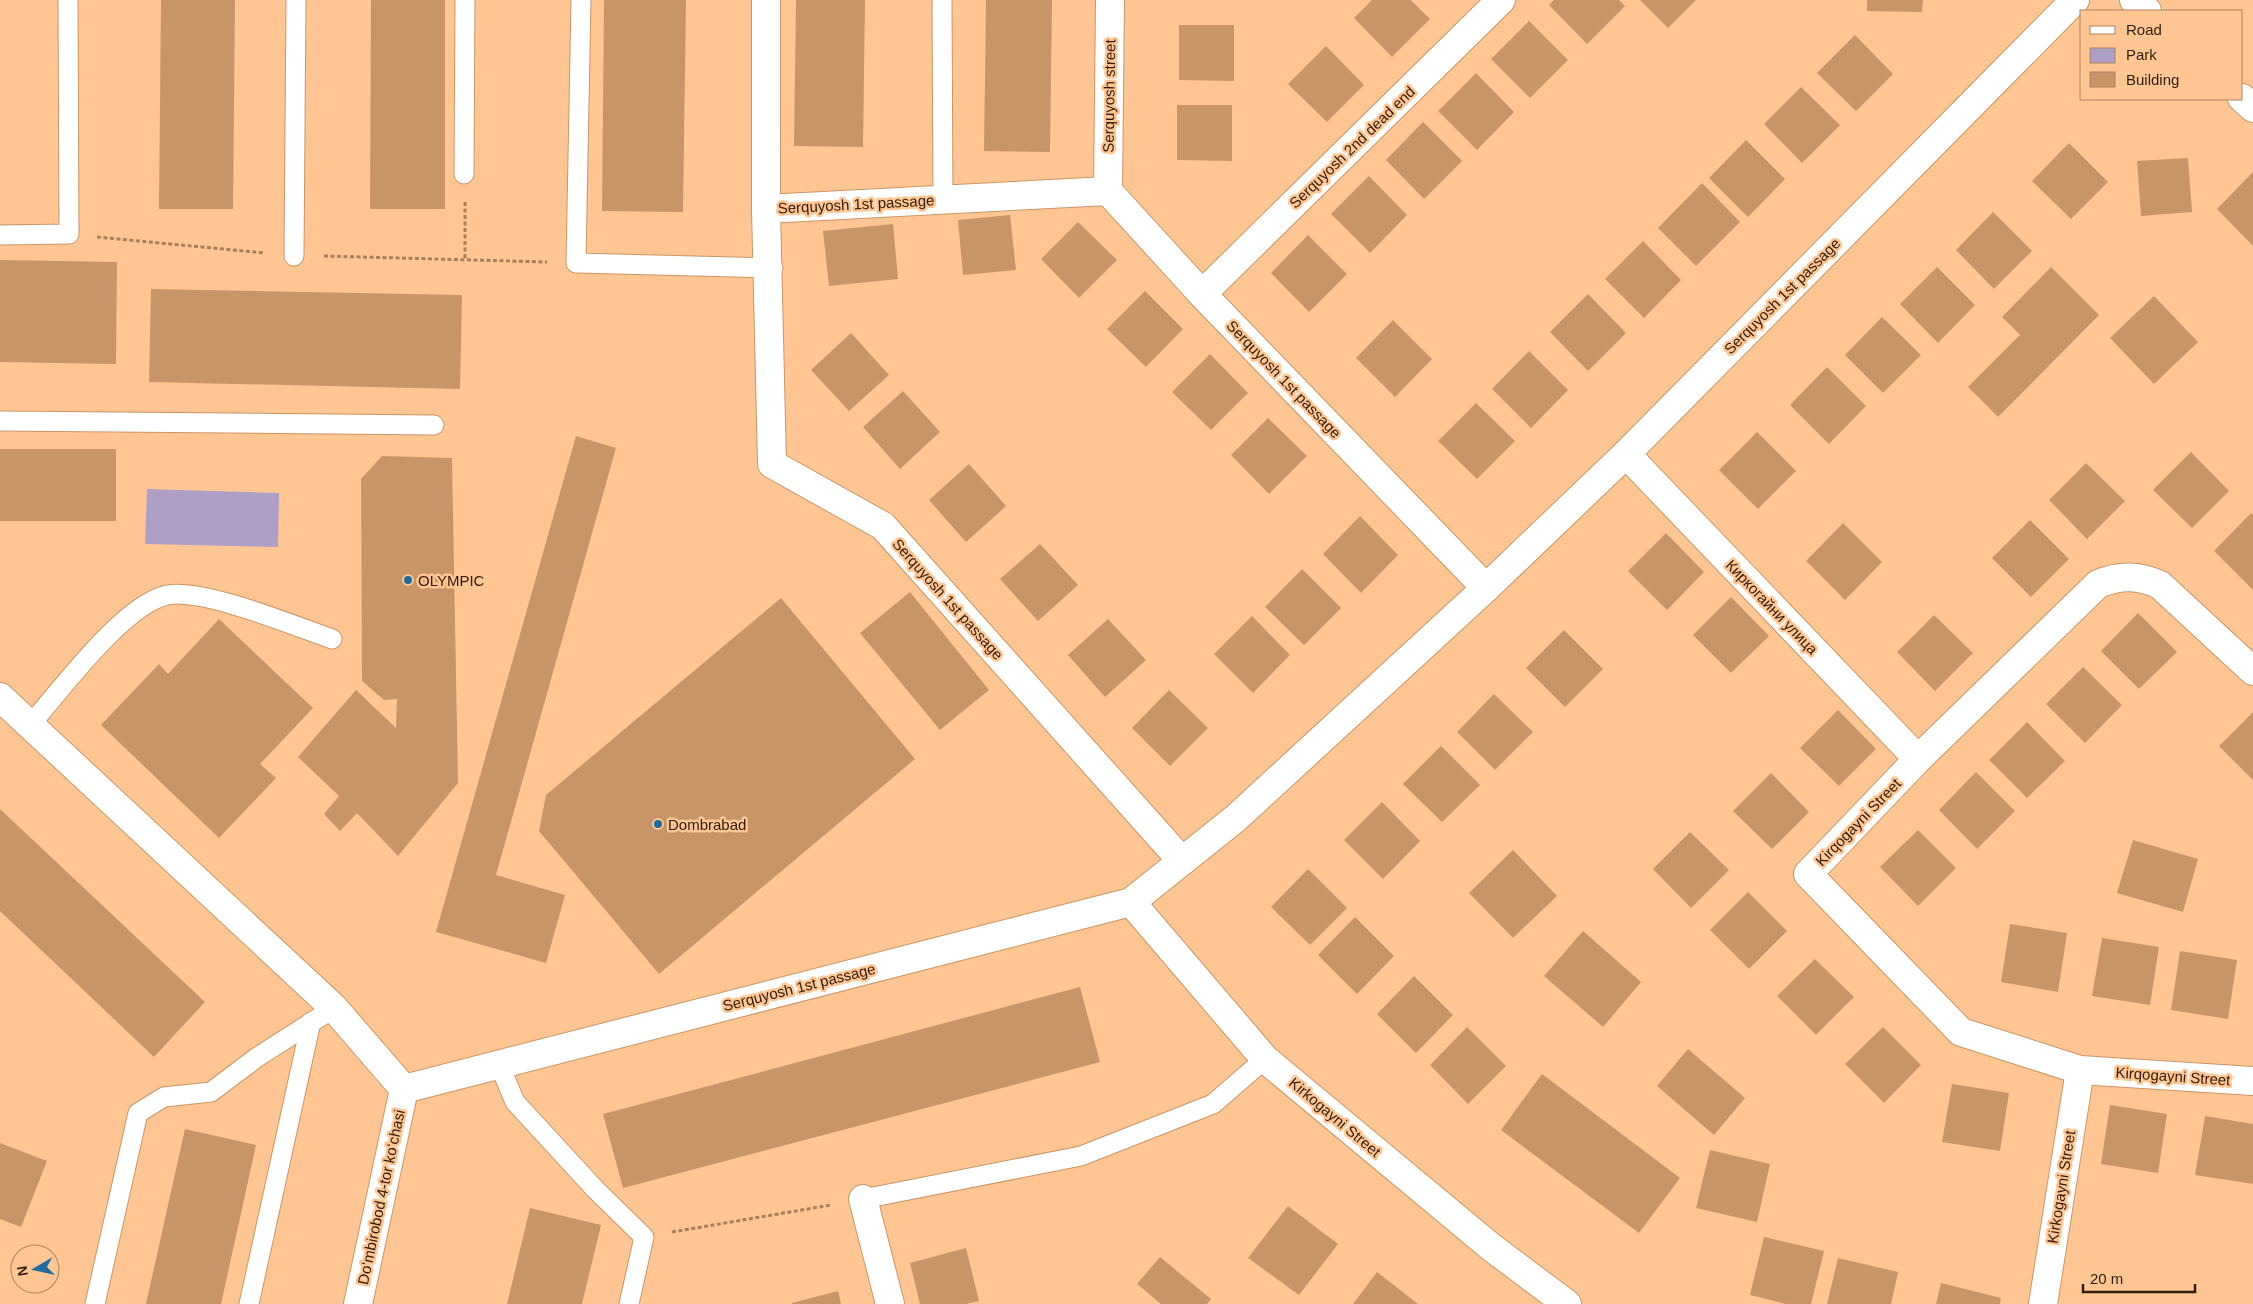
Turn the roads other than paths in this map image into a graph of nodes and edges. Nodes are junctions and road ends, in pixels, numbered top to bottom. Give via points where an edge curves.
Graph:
1 (68, 0) edge
2 (296, 0) edge
3 (465, 0) edge
4 (581, 0) edge
5 (766, 0) edge
6 (942, 0) edge
7 (1110, 0) edge
8 (1501, 0) edge
9 (2075, 0) edge
10 (2134, 0) edge
11 (2146, 10) edge
12 (2243, 99) edge
13 (2253, 108) edge
14 (464, 174) road end
15 (1108, 191) junction
16 (943, 200) junction
17 (766, 209) junction
18 (0, 235) edge
19 (294, 256) road end
20 (773, 268) dead end
21 (1202, 294) junction
22 (0, 421) edge
23 (434, 425) dead end
24 (1626, 454) junction
25 (1486, 588) junction
26 (332, 639) dead end
27 (2253, 671) edge
28 (0, 697) edge
29 (30, 726) junction
30 (1918, 759) junction
31 (1182, 860) junction
32 (1131, 902) junction
33 (334, 1008) junction
34 (311, 1022) junction
35 (1265, 1059) junction
36 (499, 1064) junction
37 (2080, 1070) junction
38 (2253, 1081) edge
39 (404, 1089) junction
40 (863, 1200) joint
41 (95, 1304) edge
42 (249, 1304) edge
43 (358, 1304) edge
44 (629, 1304) edge
45 (890, 1304) edge
46 (1568, 1304) edge
47 (2043, 1304) edge

1 - 18 lane via 69,234
2 - 19 lane
3 - 14 lane
4 - 20 lane via 576,263
5 - 17 street
6 - 16 lane
7 - 15 street, Serquyosh street
8 - 21 street, Serquyosh 2nd dead end
9 - 24 street, Serquyosh 1st passage
10 - 11 street
12 - 13 street
15 - 16 street, Serquyosh 1st passage
15 - 21 street, Serquyosh 1st passage
16 - 17 street, Serquyosh 1st passage
17 - 31 street, Serquyosh 1st passage via 772,464 883,526
21 - 25 street, Serquyosh 1st passage
22 - 23 lane
24 - 25 street, Serquyosh 1st passage
24 - 30 street, Киркогайни улица
25 - 31 street, Serquyosh 1st passage via 1236,818
26 - 29 lane via 194,595 168,595 151,601 122,621
27 - 30 street, Kirqogayni Street via 2160,585 2146,578 2114,577 2098,584
28 - 29 street
29 - 33 street
30 - 37 street, Kirqogayni Street via 1808,874 1961,1032
31 - 32 street, Serquyosh 1st passage
32 - 35 street, Kirkogayni Street
32 - 36 street, Serquyosh 1st passage
33 - 34 lane
33 - 39 street
34 - 41 lane via 211,1092 164,1097 138,1112
34 - 42 lane
35 - 40 lane via 1213,1104 1081,1156
35 - 46 street, Kirkogayni Street via 1491,1247
36 - 39 street, Serquyosh 1st passage
36 - 44 lane via 515,1102 644,1237
37 - 38 street, Kirqogayni Street
37 - 47 street, Kirkogayni Street
39 - 43 street, Doʻmbirobod 4-tor koʻchasi
40 - 45 street

